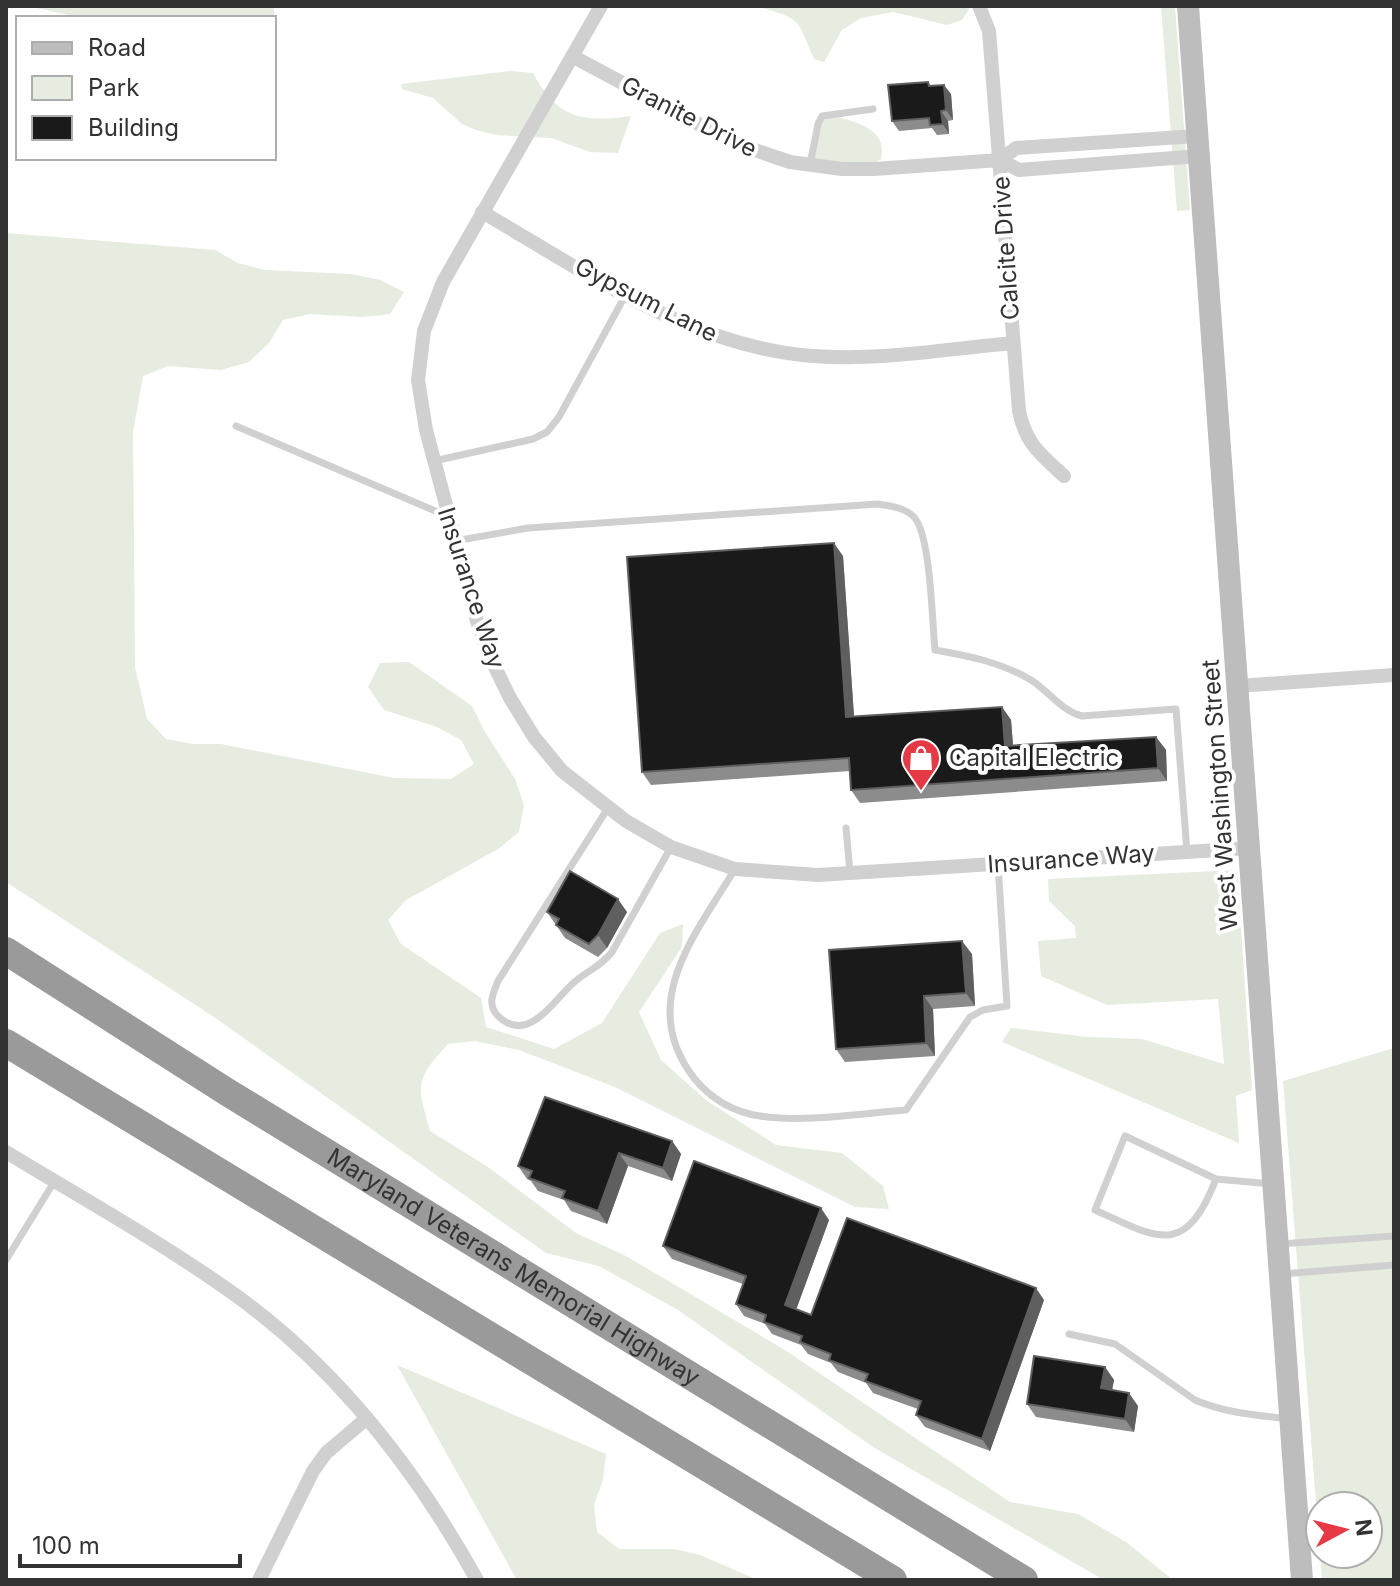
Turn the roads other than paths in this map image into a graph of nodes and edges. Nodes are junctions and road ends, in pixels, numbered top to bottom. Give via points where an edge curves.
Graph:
1 (601, 6) edge
2 (979, 6) edge
3 (1188, 6) edge
4 (574, 57) junction
5 (873, 109) dead end
6 (1198, 146) junction
7 (1000, 160) junction
8 (810, 165) junction
9 (482, 212) junction
10 (626, 294) junction
11 (1013, 343) junction
12 (236, 426) dead end
13 (434, 461) junction
14 (1064, 476) dead end
15 (447, 516) junction
16 (455, 541) junction
17 (1394, 675) edge
18 (1238, 686) junction
19 (608, 808) junction
20 (846, 828) dead end
21 (671, 847) junction
22 (1250, 848) junction
23 (1187, 852) junction
24 (998, 864) junction
25 (735, 869) junction
26 (850, 873) junction
27 (6, 951) edge
28 (6, 1043) edge
29 (8, 1158) edge
30 (1216, 1179) junction
31 (54, 1182) junction
32 (1274, 1184) junction
33 (1394, 1236) edge
34 (1278, 1244) junction
35 (6, 1260) edge
36 (1394, 1265) edge
37 (1280, 1274) junction
38 (1069, 1334) dead end
39 (367, 1418) junction
40 (1291, 1420) junction
41 (259, 1580) edge
42 (477, 1580) edge
43 (893, 1580) edge
44 (1024, 1580) edge
45 (1302, 1580) edge

1 - 4 street, Insurance Way
2 - 7 street, Calcite Drive via 989,31
3 - 6 main road, West Washington Street
4 - 8 street, Granite Drive via 734,143
4 - 9 street, Insurance Way
5 - 8 lane via 822,116
6 - 7 street, Granite Drive via 1016,148
6 - 7 street, Granite Drive via 1019,170
6 - 18 main road, West Washington Street
7 - 8 street, Granite Drive via 874,169
7 - 11 street, Calcite Drive
9 - 10 street, Gypsum Lane
9 - 13 street, Insurance Way via 443,282 424,331 418,380
10 - 11 street, Gypsum Lane via 712,336 767,351 858,358
10 - 13 lane via 547,432
11 - 14 street, Calcite Drive via 1022,426 1033,448
12 - 15 lane
13 - 15 street, Insurance Way
15 - 16 street, Insurance Way
16 - 19 street, Insurance Way via 477,621 510,698 562,771
16 - 23 lane via 543,526 878,504 899,508 914,517 925,546 935,650 999,664 1082,716 1176,709
17 - 18 street
18 - 22 main road, West Washington Street
19 - 21 street, Insurance Way
19 - 21 lane via 498,981 491,1003 501,1019 532,1023 579,977 604,963
20 - 26 lane
21 - 25 street, Insurance Way
22 - 23 street, Insurance Way
22 - 32 main road, West Washington Street
23 - 24 street, Insurance Way
24 - 25 lane via 1007,1006 970,1017 906,1110 777,1118 739,1111 701,1087 675,1045 670,1023 674,975
24 - 26 street, Insurance Way
25 - 26 street, Insurance Way
27 - 44 highway, Maryland Veterans Memorial Highway
28 - 43 highway
29 - 31 street
30 - 30 lane via 1196,1219 1169,1236 1154,1236 1095,1210 1125,1136
30 - 32 lane
31 - 35 lane
31 - 39 street via 235,1295 326,1374
32 - 34 main road, West Washington Street
33 - 34 lane
34 - 37 main road, West Washington Street
36 - 37 lane
37 - 40 main road, West Washington Street
38 - 40 lane via 1115,1344 1210,1406
39 - 41 street via 313,1471
39 - 42 street via 435,1509
40 - 45 main road, West Washington Street

